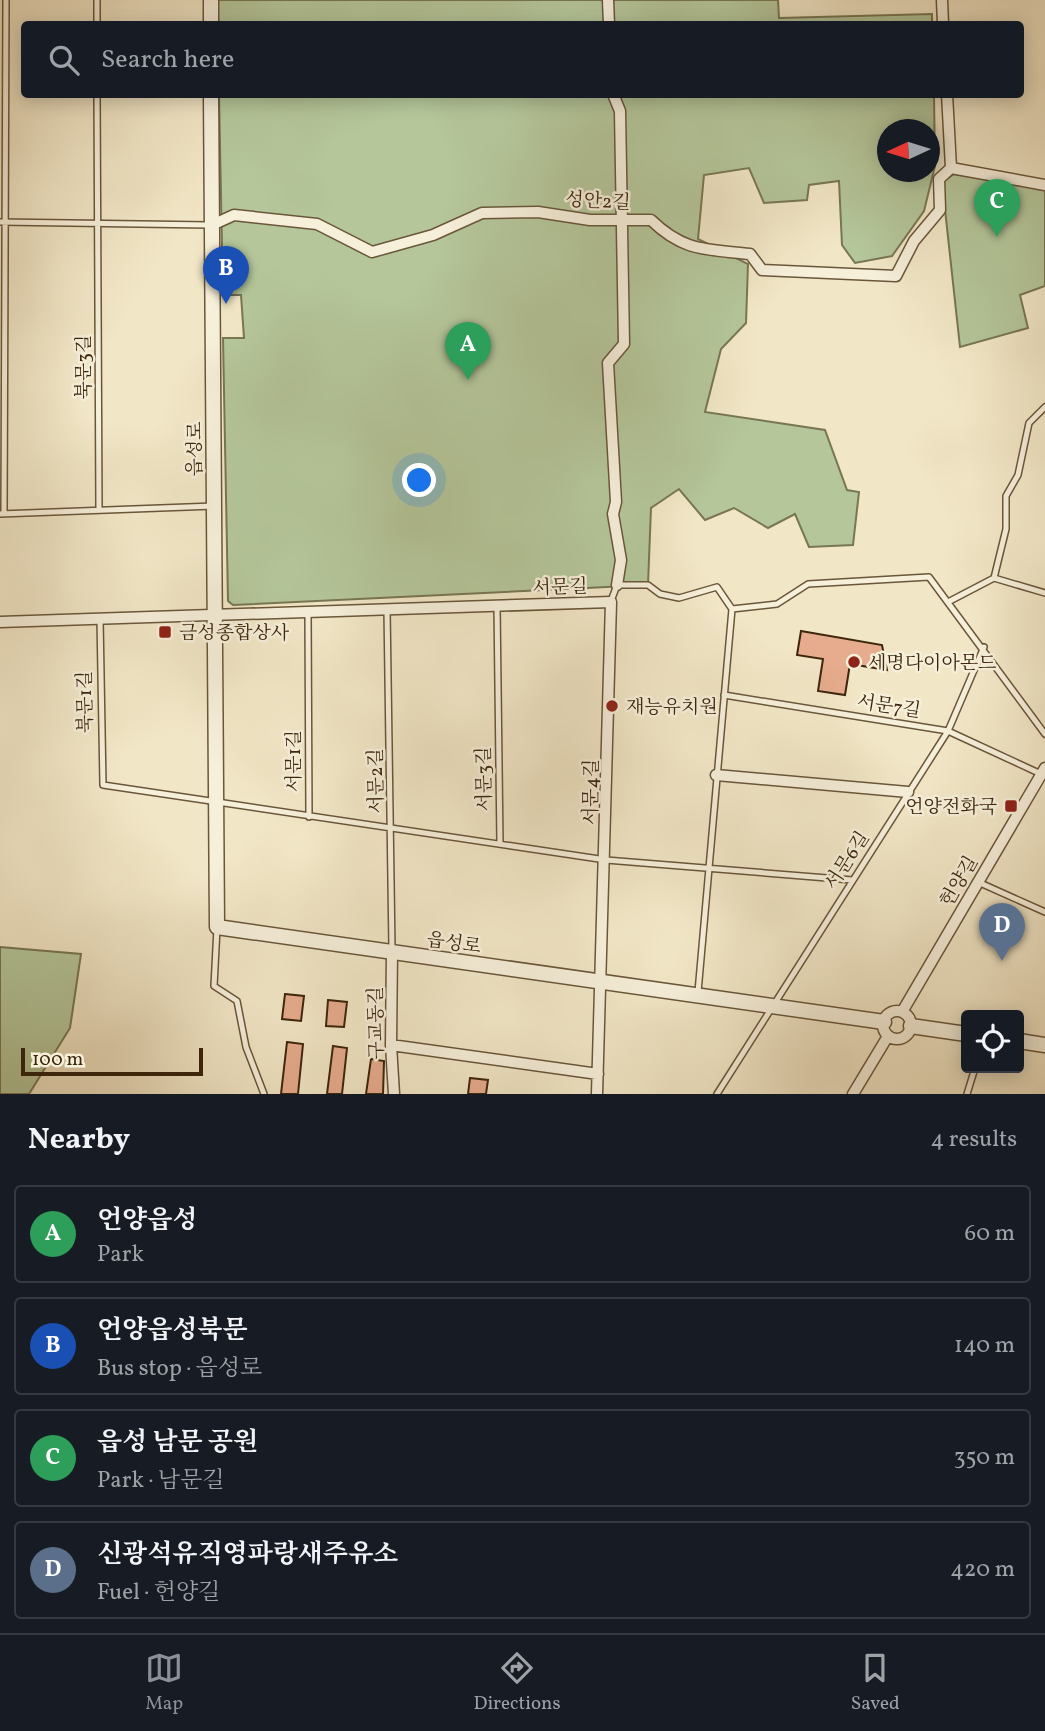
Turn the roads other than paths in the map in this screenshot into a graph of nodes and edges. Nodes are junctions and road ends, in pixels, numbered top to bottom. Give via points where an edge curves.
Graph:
1 (6, 0) edge
2 (97, 0) edge
3 (211, 0) edge
4 (608, 0) edge
5 (942, 0) edge
6 (97, 21) edge
7 (211, 21) edge
8 (608, 21) edge
9 (943, 21) edge
10 (97, 98) edge
11 (211, 98) edge
12 (615, 98) edge
13 (947, 98) edge
14 (951, 168) junction
15 (1045, 185) edge
16 (622, 220) junction
17 (3, 222) edge
18 (98, 223) junction
19 (212, 225) junction
20 (1045, 407) edge
21 (214, 506) junction
22 (99, 510) junction
23 (2, 514) edge
24 (994, 578) junction
25 (617, 585) junction
26 (1045, 593) edge
27 (611, 602) junction
28 (948, 602) junction
29 (497, 606) junction
30 (387, 609) junction
31 (732, 609) junction
32 (308, 612) junction
33 (215, 615) junction
34 (100, 618) junction
35 (0, 622) edge
36 (984, 647) junction
37 (724, 695) junction
38 (948, 731) junction
39 (1045, 734) edge
40 (1044, 774) edge
41 (716, 775) junction
42 (908, 792) junction
43 (216, 803) junction
44 (309, 817) junction
45 (391, 829) junction
46 (500, 844) junction
47 (606, 860) junction
48 (708, 868) junction
49 (852, 880) junction
50 (978, 882) junction
51 (1045, 912) edge
52 (217, 928) junction
53 (392, 952) junction
54 (602, 982) junction
55 (698, 996) junction
56 (771, 1006) junction
57 (902, 1012) junction
58 (911, 1026) junction
59 (886, 1029) junction
60 (961, 1033) edge
61 (1024, 1042) edge
62 (391, 1045) junction
63 (1045, 1045) edge
64 (973, 1073) edge
65 (598, 1074) junction
66 (264, 1094) edge
67 (394, 1094) edge
68 (597, 1094) edge
69 (717, 1094) edge
70 (853, 1094) edge
71 (967, 1094) edge

1 - 17 lane
2 - 6 lane
3 - 7 street
4 - 8 street
5 - 9 street
10 - 18 lane, 북문3길
11 - 19 street, 읍성로
12 - 16 street via 620,111
13 - 14 street
14 - 15 street
14 - 16 street, 성안2길 via 939,179 940,210 895,276 762,270 750,254 697,250 670,239 651,220
16 - 19 street, 성안2길 via 538,212 482,213 433,235 372,252 317,224 234,215
16 - 25 street via 624,344 608,363 617,502 613,514 621,560
17 - 18 lane
17 - 23 lane
18 - 19 lane
18 - 22 lane, 북문3길
19 - 21 street, 읍성로
20 - 24 lane via 1029,423 1018,475 1006,496 1006,529
21 - 22 lane
21 - 33 street, 읍성로
22 - 23 lane
24 - 26 lane
24 - 28 lane
25 - 27 lane, 서문길
25 - 31 lane via 648,585 660,594 679,598 717,587
27 - 29 street, 서문길
27 - 47 street, 서문4길
28 - 31 lane via 929,577 808,584 776,604
28 - 36 lane
29 - 30 street, 서문길
29 - 46 lane, 서문3길
30 - 32 street, 서문길
30 - 45 lane, 서문2길
31 - 37 lane
32 - 33 street, 서문길
32 - 44 lane, 서문1길
33 - 34 street
33 - 43 street, 읍성로
34 - 35 street
34 - 43 lane, 북문1길 via 103,785
36 - 38 lane, 서문6길
36 - 39 lane
37 - 38 lane, 서문7길
37 - 41 lane
38 - 40 lane, 서문7길
38 - 42 lane, 서문6길
40 - 50 street, 헌양길
41 - 42 street
41 - 48 lane
42 - 49 lane, 서문6길
43 - 44 lane, 서문1길
43 - 52 street, 읍성로
44 - 45 lane
45 - 46 lane
45 - 53 lane, 서문2길
46 - 47 lane
47 - 48 lane
47 - 54 street, 서문4길
48 - 49 lane
48 - 55 lane
49 - 56 lane, 서문6길
50 - 51 lane
50 - 57 street, 헌양길
52 - 53 street, 읍성로
52 - 66 lane via 214,986 237,1001 246,1046
53 - 54 street, 읍성로
53 - 62 street, 구교동길
54 - 55 street, 읍성로
54 - 65 street
55 - 56 street, 읍성로
56 - 59 street, 읍성로
56 - 69 lane, 서문6길
57 - 58 street
57 - 59 street via 890,1014
58 - 59 street via 903,1038
58 - 60 street
59 - 70 street
61 - 63 street
62 - 65 street
62 - 67 street, 구교동길
64 - 71 lane
65 - 68 street

